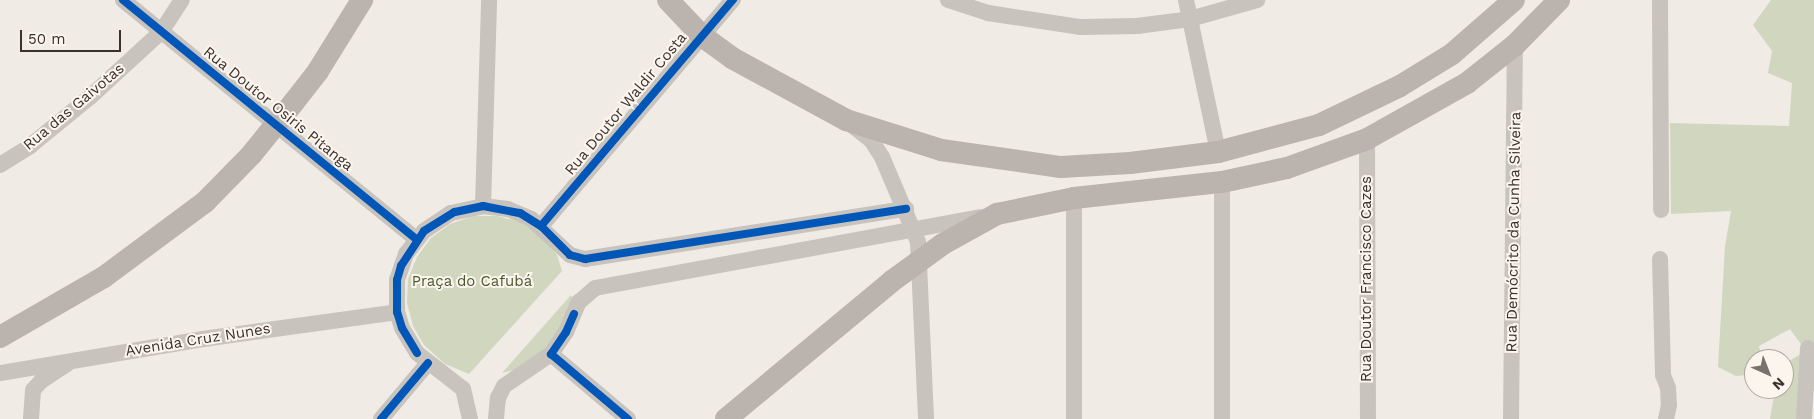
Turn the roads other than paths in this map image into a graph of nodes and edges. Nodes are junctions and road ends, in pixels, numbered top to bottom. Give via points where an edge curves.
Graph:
1 (123, 0) edge
2 (182, 0) edge
3 (362, 0) edge
4 (489, 0) edge
5 (668, 0) edge
6 (733, 0) edge
7 (948, 0) edge
8 (1186, 0) edge
9 (1257, 0) edge
10 (1514, 0) edge
11 (1559, 0) edge
12 (1660, 0) edge
13 (1190, 19) junction
14 (160, 32) junction
15 (702, 36) junction
16 (1515, 45) junction
17 (846, 120) junction
18 (277, 124) junction
19 (1367, 139) junction
20 (1218, 152) junction
21 (0, 165) edge
22 (1222, 182) junction
23 (1074, 198) junction
24 (483, 206) junction
25 (906, 208) junction
26 (1661, 210) dead end
27 (997, 214) junction
28 (541, 226) junction
29 (914, 230) junction
30 (416, 239) junction
31 (1660, 259) dead end
32 (920, 261) junction
33 (397, 312) junction
34 (0, 337) edge
35 (1808, 348) dead end
36 (551, 354) junction
37 (77, 358) junction
38 (428, 363) junction
39 (0, 373) edge
40 (31, 419) edge
41 (381, 419) edge
42 (470, 419) edge
43 (496, 419) edge
44 (628, 419) edge
45 (726, 419) edge
46 (926, 419) edge
47 (1074, 419) edge
48 (1222, 419) edge
49 (1368, 419) edge
50 (1511, 419) edge
51 (1666, 419) edge
52 (1804, 419) edge

1 - 14 street, Rua Doutor Osiris Pitanga
2 - 14 street, Rua das Gaivotas
3 - 18 main road via 318,71
4 - 24 street
5 - 15 main road
6 - 15 street, Rua Doutor Waldir Costa
7 - 13 street via 988,13 1081,27 1137,26
8 - 13 street
9 - 13 street
10 - 20 main road via 1452,54 1400,86 1319,125
11 - 16 main road
12 - 26 street
13 - 20 street
14 - 18 street, Rua Doutor Osiris Pitanga
14 - 21 street, Rua das Gaivotas via 90,97 30,146
15 - 17 main road via 753,71
15 - 28 street, Rua Doutor Waldir Costa
16 - 19 main road via 1468,83
16 - 50 street, Rua Demócrito da Cunha Silveira
17 - 20 main road via 941,150 1061,167 1130,163
17 - 25 street via 875,145
18 - 30 street, Rua Doutor Osiris Pitanga
18 - 34 main road via 225,182 188,217 104,277
19 - 22 main road via 1287,168
19 - 49 street, Rua Doutor Francisco Cazes
22 - 23 main road
22 - 48 street
23 - 27 main road
23 - 47 street
24 - 28 street via 520,213
24 - 30 street via 451,213
25 - 28 street via 593,258 570,255
25 - 29 street
27 - 29 street
27 - 32 main road via 943,244
29 - 32 street
29 - 36 street via 607,284 586,295
30 - 33 street via 401,266
31 - 51 street via 1663,375 1669,405
32 - 45 main road via 846,316
32 - 46 street
33 - 37 street, Avenida Cruz Nunes
33 - 38 street via 409,341
35 - 52 street
36 - 43 street via 504,386 498,398
36 - 44 street
37 - 39 street, Avenida Cruz Nunes
37 - 40 street via 40,381 33,390
38 - 41 street
38 - 42 street via 459,385 466,395

